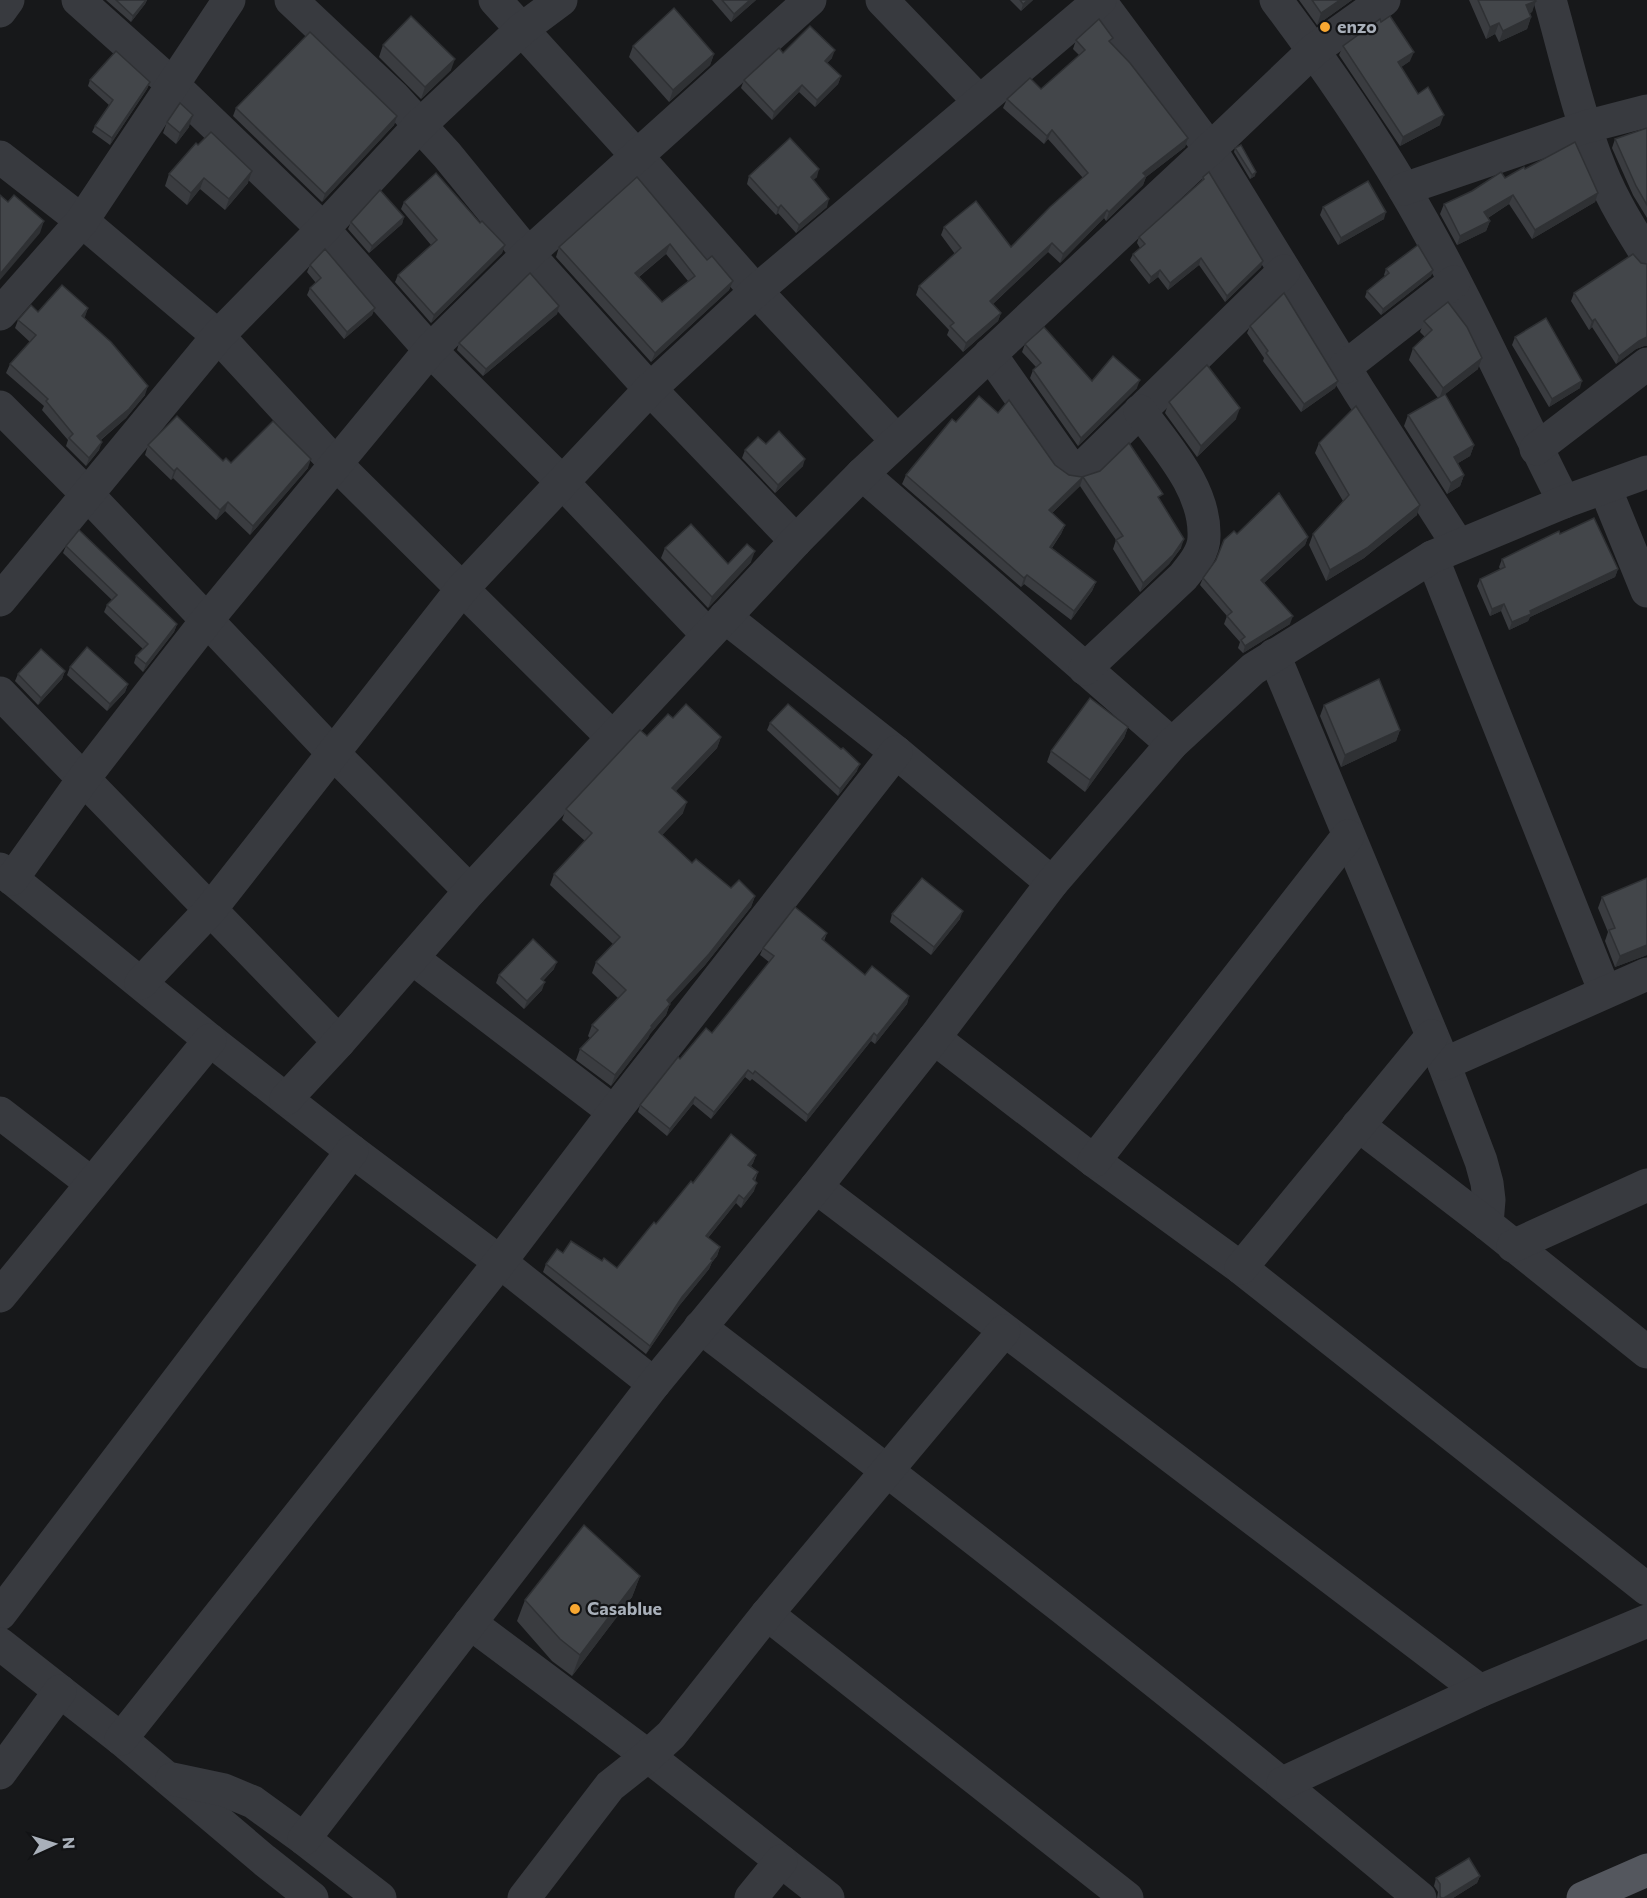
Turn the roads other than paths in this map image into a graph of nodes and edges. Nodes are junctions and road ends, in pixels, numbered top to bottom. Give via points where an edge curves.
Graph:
1 (8, 0) edge
2 (78, 0) edge
3 (230, 0) edge
4 (291, 0) edge
5 (495, 0) edge
6 (561, 0) edge
7 (810, 0) edge
8 (882, 0) edge
9 (1100, 0) edge
10 (1276, 0) edge
11 (1384, 0) edge
12 (1550, 0) edge
13 (0, 11) edge
14 (522, 29) junction
15 (1314, 50) junction
16 (172, 84) junction
17 (980, 101) junction
18 (1647, 111) edge
19 (419, 126) junction
20 (1585, 127) junction
21 (1210, 149) junction
22 (636, 155) junction
23 (0, 157) edge
24 (1404, 189) junction
25 (82, 221) junction
26 (322, 229) junction
27 (528, 254) junction
28 (1647, 255) edge
29 (1284, 270) junction
30 (1454, 282) junction
31 (756, 291) junction
32 (0, 314) edge
33 (218, 336) junction
34 (430, 350) junction
35 (990, 354) junction
36 (1647, 364) edge
37 (1345, 367) junction
38 (650, 389) junction
39 (0, 407) edge
40 (1140, 411) junction
41 (897, 441) junction
42 (1536, 449) junction
43 (335, 463) junction
44 (1647, 472) edge
45 (862, 474) junction
46 (562, 482) junction
47 (1605, 488) junction
48 (87, 494) junction
49 (1564, 502) junction
50 (796, 541) junction
51 (1445, 551) junction
52 (462, 589) junction
53 (1647, 591) edge
54 (0, 600) edge
55 (207, 620) junction
56 (716, 626) junction
57 (1274, 655) junction
58 (1085, 669) junction
59 (0, 693) edge
60 (612, 738) junction
61 (1172, 744) junction
62 (896, 752) junction
63 (333, 753) junction
64 (84, 778) junction
65 (1348, 836) junction
66 (6, 874) edge
67 (1052, 883) junction
68 (470, 891) junction
69 (210, 910) junction
70 (412, 958) junction
71 (1647, 974) edge
72 (141, 983) junction
73 (1605, 992) junction
74 (934, 1038) junction
75 (210, 1040) junction
76 (339, 1042) junction
77 (1438, 1050) junction
78 (286, 1099) junction
79 (614, 1112) junction
80 (0, 1113) edge
81 (1358, 1125) junction
82 (352, 1151) junction
83 (1094, 1161) junction
84 (91, 1183) junction
85 (1647, 1185) edge
86 (816, 1187) junction
87 (1487, 1224) junction
88 (1513, 1246) junction
89 (500, 1262) junction
90 (1241, 1268) junction
91 (0, 1296) edge
92 (700, 1327) junction
93 (1004, 1331) junction
94 (1647, 1352) edge
95 (654, 1384) junction
96 (886, 1470) junction
97 (1647, 1589) edge
98 (0, 1614) edge
99 (767, 1614) junction
100 (1647, 1621) edge
101 (470, 1623) junction
102 (0, 1644) edge
103 (60, 1691) junction
104 (1480, 1691) junction
105 (121, 1739) junction
106 (648, 1756) junction
107 (0, 1773) edge
108 (167, 1778) junction
109 (1283, 1783) junction
110 (304, 1839) junction
111 (780, 1861) junction
112 (1647, 1870) edge
113 (312, 1898) edge
114 (379, 1898) edge
115 (524, 1898) edge
116 (752, 1898) edge
117 (828, 1898) edge
118 (1127, 1898) edge
119 (1420, 1898) edge
120 (1583, 1898) edge

1 - 13 street
2 - 16 street
3 - 16 street
4 - 19 street via 393,96
5 - 14 street
6 - 14 street
7 - 22 street
8 - 17 street
9 - 17 street
9 - 21 street
10 - 15 street
11 - 15 street
12 - 20 street
14 - 19 street
14 - 22 street
15 - 21 street
15 - 24 street
16 - 25 street
16 - 26 street
17 - 31 street
18 - 20 street
19 - 26 street
19 - 27 street
20 - 24 street
20 - 28 street via 1601,172
21 - 29 street
21 - 35 street
22 - 27 street
22 - 31 street
23 - 25 street
24 - 30 street
25 - 32 street
25 - 33 street
26 - 33 street
26 - 34 street
27 - 34 street
27 - 38 street
29 - 37 street
29 - 40 street
30 - 37 street
30 - 42 street
31 - 38 street
31 - 41 street
33 - 43 street
33 - 48 street
34 - 43 street
34 - 46 street
35 - 40 street via 1075,468 1084,466
35 - 41 street
36 - 42 street
37 - 51 street
38 - 46 street
38 - 50 street
39 - 48 street
40 - 58 street via 1200,502 1205,538 1197,560 1184,577
41 - 45 street
42 - 49 street
43 - 52 street
43 - 55 street
44 - 47 street
45 - 50 street
45 - 58 street
46 - 52 street
46 - 56 street
47 - 49 street
47 - 53 street
48 - 54 street
48 - 55 street
49 - 51 street
50 - 56 street
51 - 57 street
51 - 73 street
52 - 60 street
52 - 63 street
55 - 63 street
55 - 64 street
56 - 60 street
56 - 62 street
57 - 61 street via 1238,682
57 - 65 street
58 - 61 street
59 - 64 street
60 - 68 street
61 - 67 street
62 - 67 street
62 - 79 street
63 - 68 street
63 - 69 street
64 - 66 street
64 - 69 street
65 - 77 street
65 - 83 street
66 - 72 street
67 - 74 street
68 - 70 street
69 - 72 street
69 - 76 street
70 - 76 street
70 - 79 street
71 - 73 street
72 - 75 street
73 - 77 street
74 - 83 street
74 - 86 street
75 - 78 street
75 - 84 street
76 - 78 street
77 - 81 street
77 - 87 street via 1487,1183
78 - 82 street
79 - 89 street
80 - 84 street
81 - 87 street
81 - 90 street
82 - 89 street
82 - 98 street
83 - 90 street
84 - 91 street
85 - 88 street
86 - 92 street
86 - 93 street
87 - 88 street
88 - 94 street
89 - 95 street
89 - 105 street
90 - 97 street
92 - 95 street
92 - 96 street
93 - 96 street
93 - 104 street
95 - 101 street
96 - 99 street
96 - 109 street
99 - 106 street via 671,1736
99 - 118 street
100 - 104 street
101 - 106 street
101 - 110 street
102 - 103 street
103 - 105 street
103 - 107 street
104 - 109 street
105 - 108 street
106 - 111 street
106 - 115 street via 610,1785
108 - 110 street via 241,1796
108 - 113 street
109 - 119 street
110 - 114 street
111 - 116 street
111 - 117 street
112 - 120 main road

